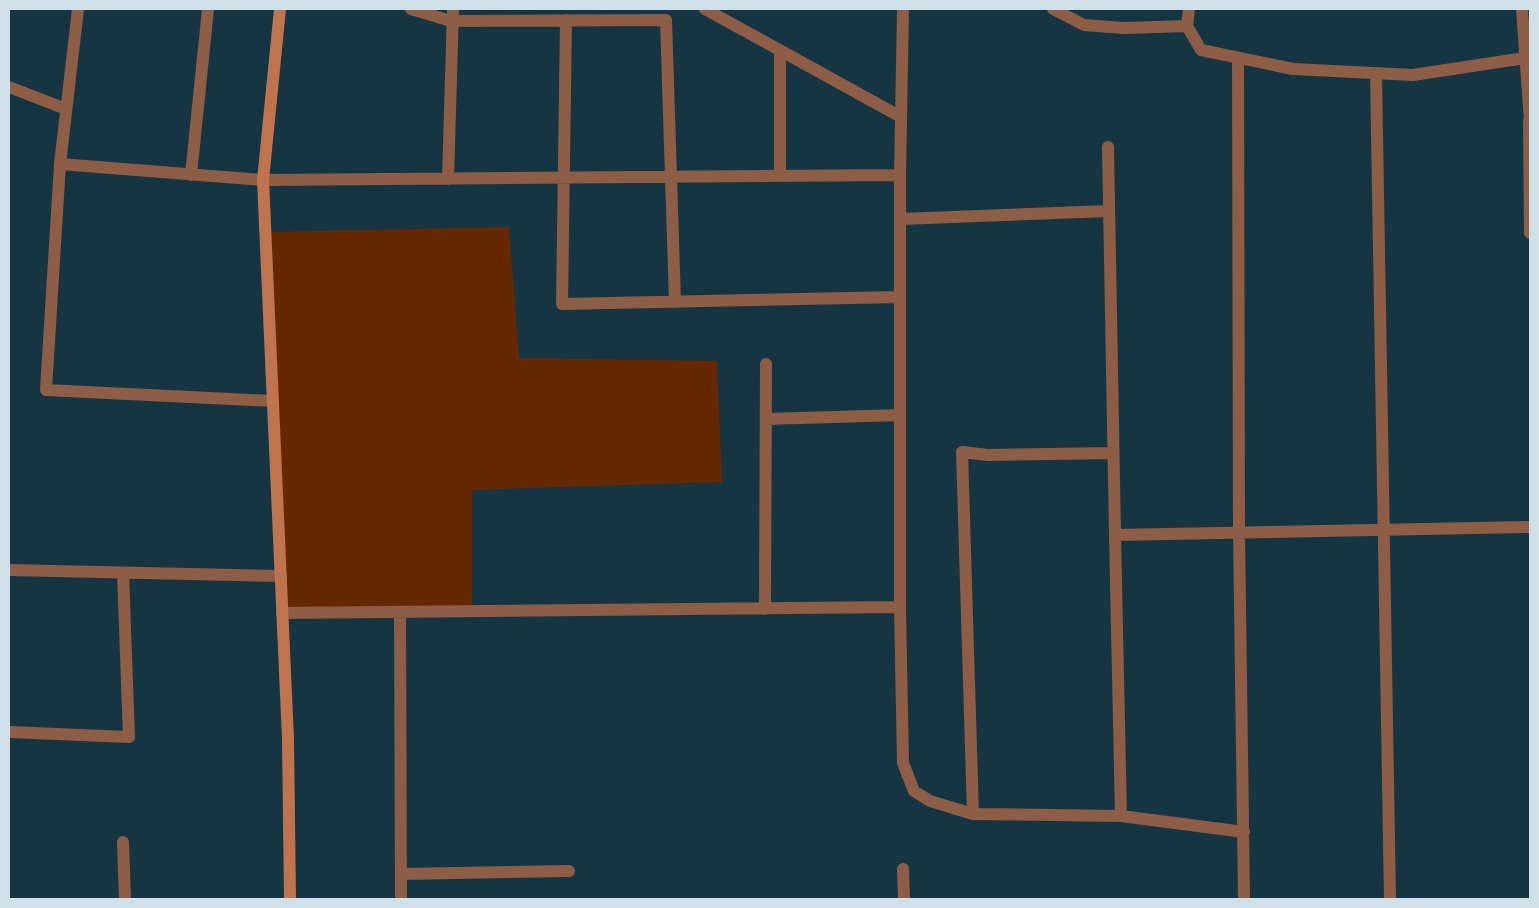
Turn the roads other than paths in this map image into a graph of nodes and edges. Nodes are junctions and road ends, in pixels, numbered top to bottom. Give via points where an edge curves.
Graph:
1 (78, 9) edge
2 (208, 9) edge
3 (280, 9) edge
4 (411, 9) edge
5 (706, 9) edge
6 (903, 9) edge
7 (1053, 9) edge
8 (1189, 9) edge
9 (1522, 9) edge
10 (452, 15) edge
11 (566, 20) junction
12 (1187, 26) junction
13 (780, 51) junction
14 (1238, 58) junction
15 (1525, 58) junction
16 (1376, 74) junction
17 (9, 87) edge
18 (66, 109) junction
19 (901, 117) junction
20 (1530, 121) edge
21 (1108, 147) dead end
22 (60, 164) junction
23 (191, 175) junction
24 (900, 175) junction
25 (780, 176) junction
26 (671, 177) junction
27 (563, 178) junction
28 (448, 179) junction
29 (263, 180) junction
30 (1109, 211) junction
31 (900, 219) junction
32 (1530, 233) edge
33 (900, 297) junction
34 (675, 302) junction
35 (766, 364) dead end
36 (273, 401) junction
37 (900, 415) junction
38 (766, 419) junction
39 (1113, 453) junction
40 (1530, 527) edge
41 (1384, 530) junction
42 (1239, 532) junction
43 (1115, 535) junction
44 (9, 570) edge
45 (123, 573) junction
46 (281, 576) junction
47 (900, 607) junction
48 (765, 609) junction
49 (400, 612) junction
50 (282, 613) junction
51 (9, 732) edge
52 (974, 814) junction
53 (1121, 816) junction
54 (1244, 832) junction
55 (123, 842) dead end
56 (903, 869) dead end
57 (568, 871) dead end
58 (401, 874) junction
59 (124, 899) edge
60 (290, 899) edge
61 (401, 899) edge
62 (904, 899) edge
63 (1244, 899) edge
64 (1390, 899) edge

1 - 18 street
2 - 23 street
3 - 29 street
4 - 10 street
5 - 13 street
6 - 19 street
7 - 12 street via 1084,24 1124,28
8 - 12 street
9 - 15 street
10 - 11 street
10 - 28 street
11 - 26 street via 666,20
11 - 27 street
12 - 14 street via 1201,50
13 - 19 street
13 - 25 street
14 - 16 street via 1293,69
14 - 42 street
15 - 16 street via 1413,75
15 - 20 street
16 - 41 street
17 - 18 street
18 - 22 street
19 - 24 street
20 - 32 street
21 - 30 street
22 - 23 street
22 - 36 street via 46,390
23 - 29 street
24 - 25 street
24 - 31 street
25 - 26 street
26 - 27 street
26 - 34 street
27 - 28 street
27 - 34 street via 562,304
28 - 29 street
29 - 36 street
30 - 31 street
30 - 39 street
31 - 33 street
33 - 34 street
33 - 37 street
35 - 38 street
36 - 46 street
37 - 38 street
37 - 47 street
38 - 48 street
39 - 43 street
39 - 52 street via 988,455 962,452
40 - 41 street
41 - 42 street
41 - 64 street
42 - 43 street
42 - 54 street
43 - 53 street
44 - 45 street
45 - 46 street
45 - 51 street via 129,737
46 - 50 street
47 - 48 street
47 - 52 street via 903,763 914,791 930,801
48 - 49 street
49 - 50 street
49 - 58 street
50 - 60 street
52 - 53 street
53 - 54 street
54 - 63 street
55 - 59 street
56 - 62 street
57 - 58 street
58 - 61 street

